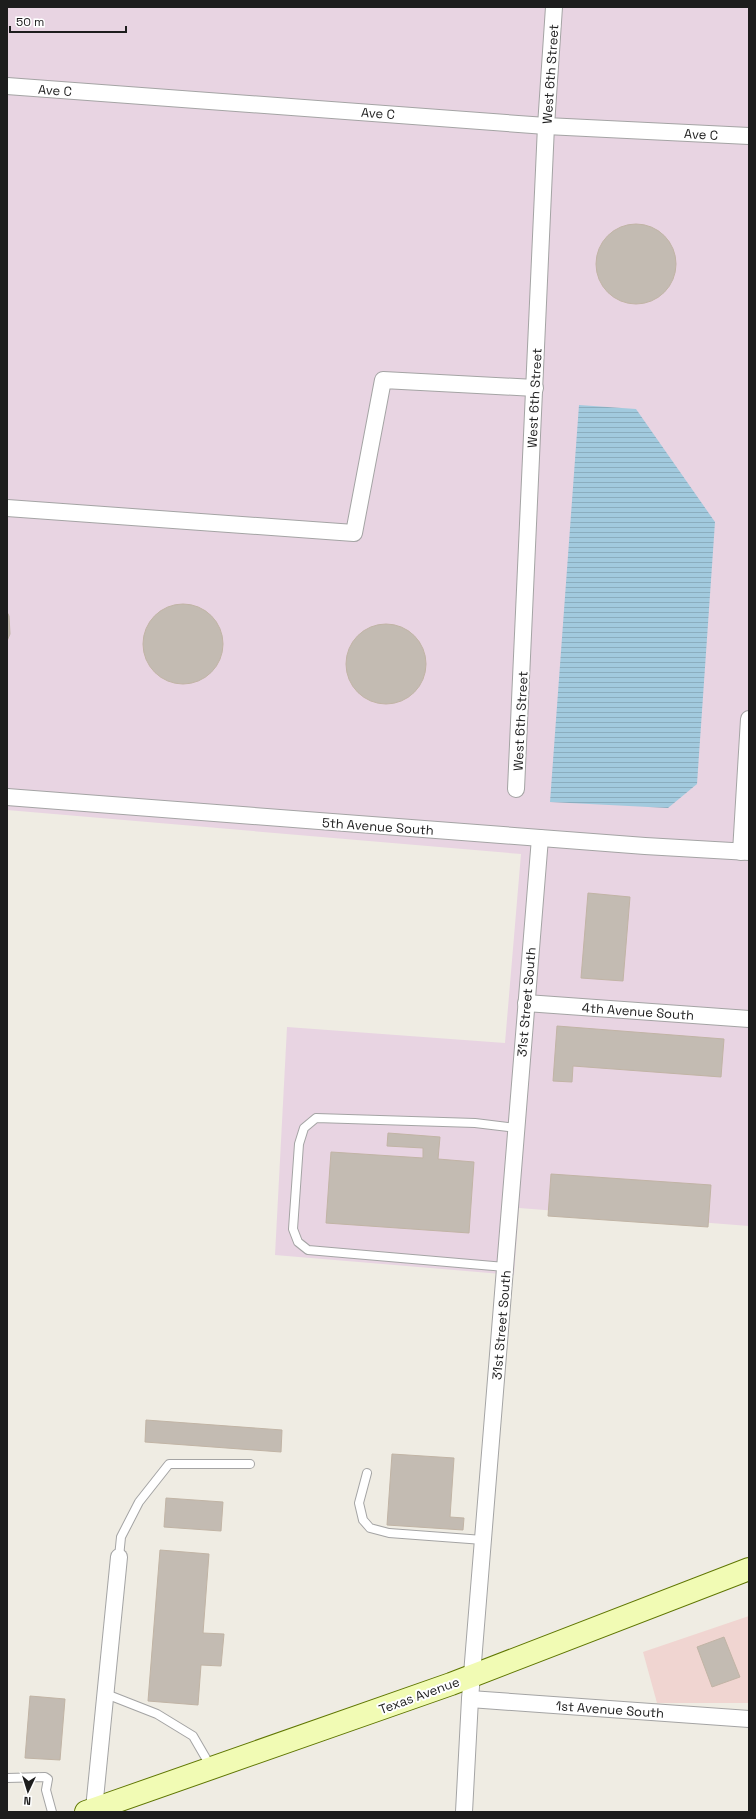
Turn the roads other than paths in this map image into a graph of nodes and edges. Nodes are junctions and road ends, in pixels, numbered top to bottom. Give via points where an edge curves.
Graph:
1 (554, 7) edge
2 (7, 86) edge
3 (546, 126) junction
4 (749, 136) edge
5 (535, 388) junction
6 (7, 508) edge
7 (749, 719) edge
8 (516, 789) dead end
9 (7, 797) edge
10 (540, 838) junction
11 (745, 852) edge
12 (526, 1004) junction
13 (749, 1019) edge
14 (516, 1128) junction
15 (505, 1267) junction
16 (250, 1464) dead end
17 (367, 1473) dead end
18 (483, 1540) junction
19 (119, 1557) joint
20 (749, 1569) edge
21 (472, 1676) junction
22 (106, 1694) junction
23 (470, 1699) junction
24 (749, 1719) edge
25 (211, 1768) junction
26 (7, 1778) edge
27 (90, 1811) edge
28 (52, 1812) edge
29 (464, 1812) edge

1 - 3 street, West 6th Street
2 - 3 street, Ave C
3 - 4 street, Ave C
3 - 5 street, West 6th Street
5 - 6 street via 383,380 354,533
5 - 8 street, West 6th Street
7 - 11 street
9 - 10 street, 5th Avenue South
10 - 11 street, 5th Avenue South
10 - 12 street, 31st Street South
12 - 13 street, 4th Avenue South
12 - 14 street, 31st Street South
14 - 15 street, 31st Street South
14 - 15 lane via 475,1123 316,1118 304,1128 299,1144 293,1229 298,1242 308,1250
15 - 18 street, 31st Street South
16 - 19 lane via 169,1464 139,1502 121,1537
17 - 18 lane via 359,1503 363,1520 370,1528 389,1533
18 - 21 street, 31st Street South
19 - 22 street
20 - 21 main road, Texas Avenue
21 - 23 street, 31st Street South
21 - 25 main road, Texas Avenue
22 - 25 lane via 157,1714 193,1736
22 - 27 street
23 - 24 street, 1st Avenue South
23 - 29 street, 31st Street South
25 - 27 main road, Texas Avenue
26 - 28 lane via 48,1779 46,1790

